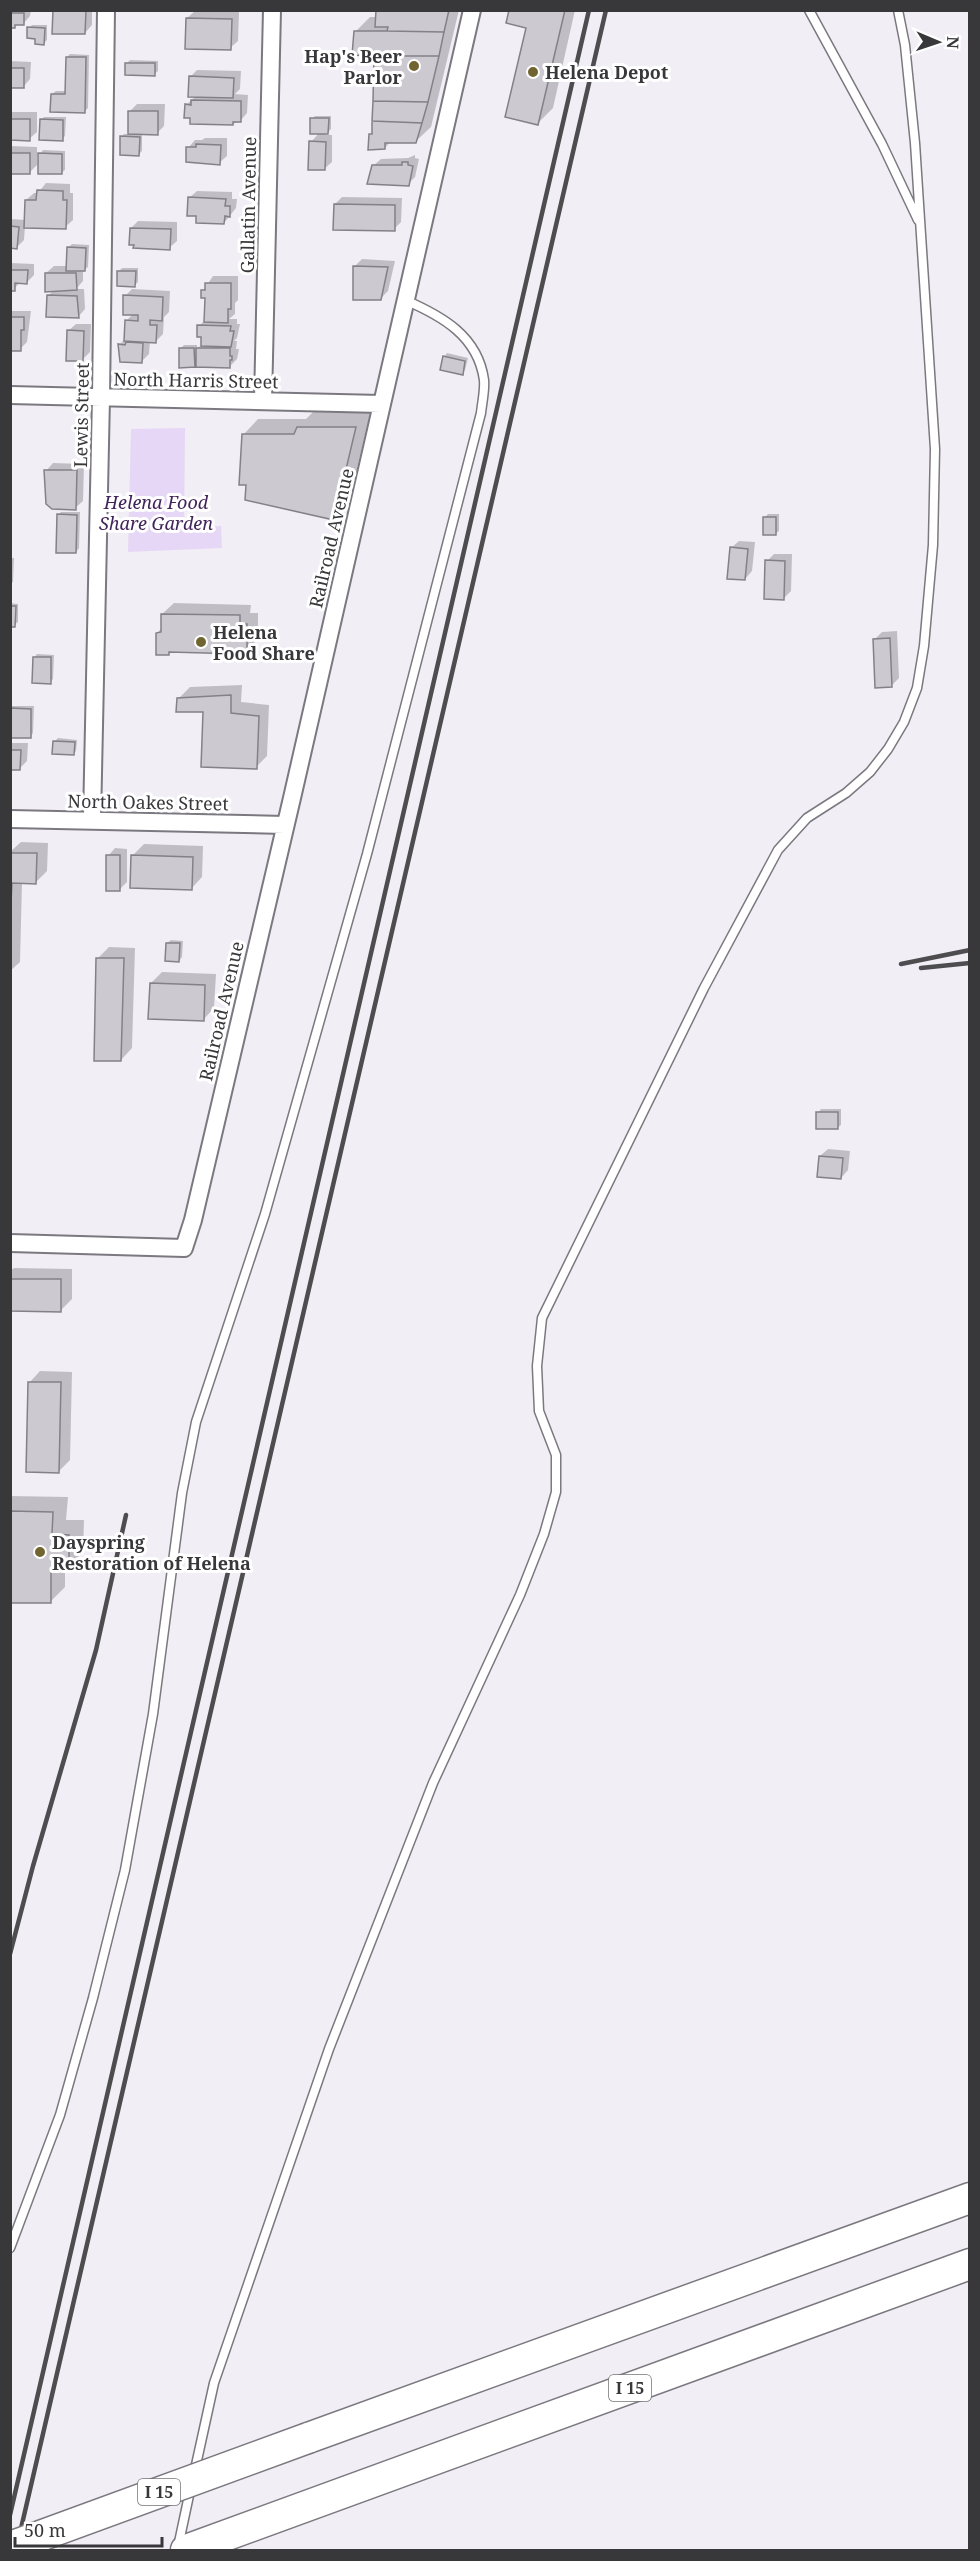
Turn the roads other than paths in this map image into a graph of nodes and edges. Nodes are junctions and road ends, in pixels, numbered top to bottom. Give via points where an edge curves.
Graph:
1 (106, 10) edge
2 (272, 10) edge
3 (472, 10) edge
4 (809, 10) edge
5 (898, 10) edge
6 (921, 226) junction
7 (405, 300) junction
8 (10, 395) edge
9 (101, 397) junction
10 (263, 401) junction
11 (381, 404) junction
12 (10, 819) edge
13 (92, 820) junction
14 (285, 825) junction
15 (10, 1243) edge
16 (969, 2198) edge
17 (10, 2248) edge
18 (969, 2264) edge
19 (10, 2547) edge
20 (177, 2550) edge
21 (186, 2550) edge

1 - 9 street, Lewis Street
2 - 10 street, Gallatin Avenue
3 - 7 street, Railroad Avenue
4 - 6 lane via 882,144
5 - 6 lane via 905,45
6 - 20 lane via 934,449 933,545 917,688 904,722 870,772 807,818 778,850 704,988 542,1318 537,1366 539,1411 556,1455 556,1492 544,1534 433,1783 329,2049 214,2383
7 - 11 street, Railroad Avenue
7 - 17 lane via 457,328 476,353 484,381 481,413 358,888 266,1214 196,1422 182,1493 153,1714 125,1870 60,2115
8 - 9 street, North Harris Street
9 - 10 street, North Harris Street
9 - 13 street, Lewis Street
10 - 11 street, North Harris Street
11 - 14 street, Railroad Avenue
12 - 13 street, North Oakes Street
13 - 14 street, North Oakes Street
14 - 15 street, Railroad Avenue via 184,1248
16 - 19 highway, I 15, bridge
18 - 21 highway, I 15

